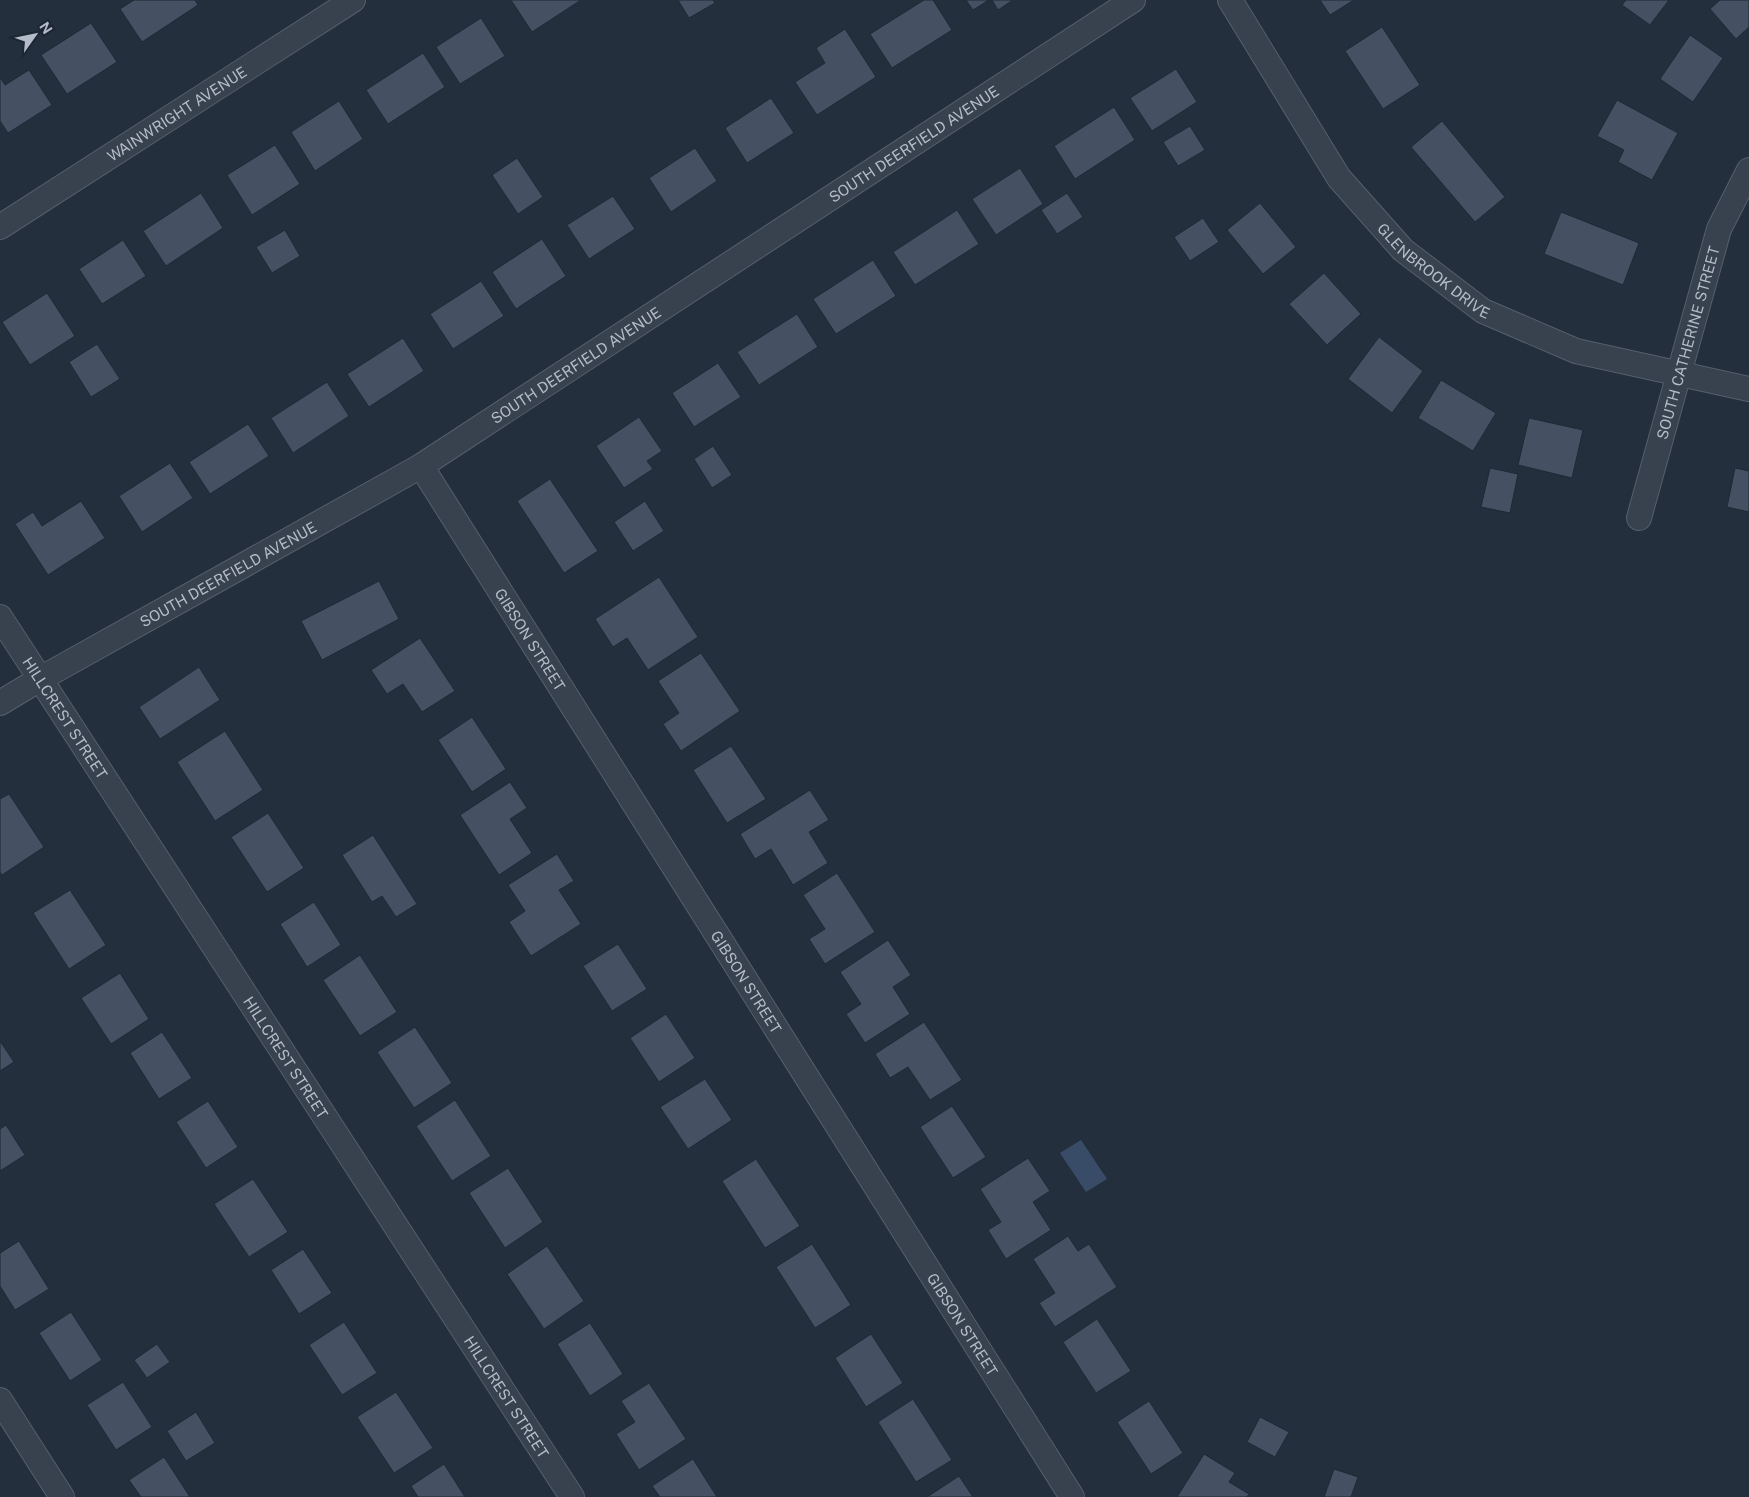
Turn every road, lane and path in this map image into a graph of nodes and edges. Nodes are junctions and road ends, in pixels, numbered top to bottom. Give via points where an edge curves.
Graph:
1 (353, 0) edge
2 (1133, 0) edge
3 (1230, 0) edge
4 (1749, 170) edge
5 (0, 226) edge
6 (1678, 374) junction
7 (1749, 389) edge
8 (421, 466) junction
9 (1639, 518) dead end
10 (0, 618) edge
11 (40, 679) junction
12 (0, 704) edge
13 (0, 1400) edge
14 (62, 1497) edge
15 (572, 1497) edge
16 (1072, 1497) edge

1 - 5 street, WAINWRIGHT AVENUE
2 - 8 street, SOUTH DEERFIELD AVENUE
3 - 6 street, GLENBROOK DRIVE via 1339,178 1403,250 1483,311 1576,351
4 - 6 street, SOUTH CATHERINE STREET via 1719,229
6 - 7 street, GLENBROOK DRIVE
6 - 9 street, SOUTH CATHERINE STREET
8 - 11 street, SOUTH DEERFIELD AVENUE
8 - 16 street, GIBSON STREET
10 - 11 street, HILLCREST STREET
11 - 12 street, SOUTH DEERFIELD AVENUE
11 - 15 street, HILLCREST STREET
13 - 14 street

